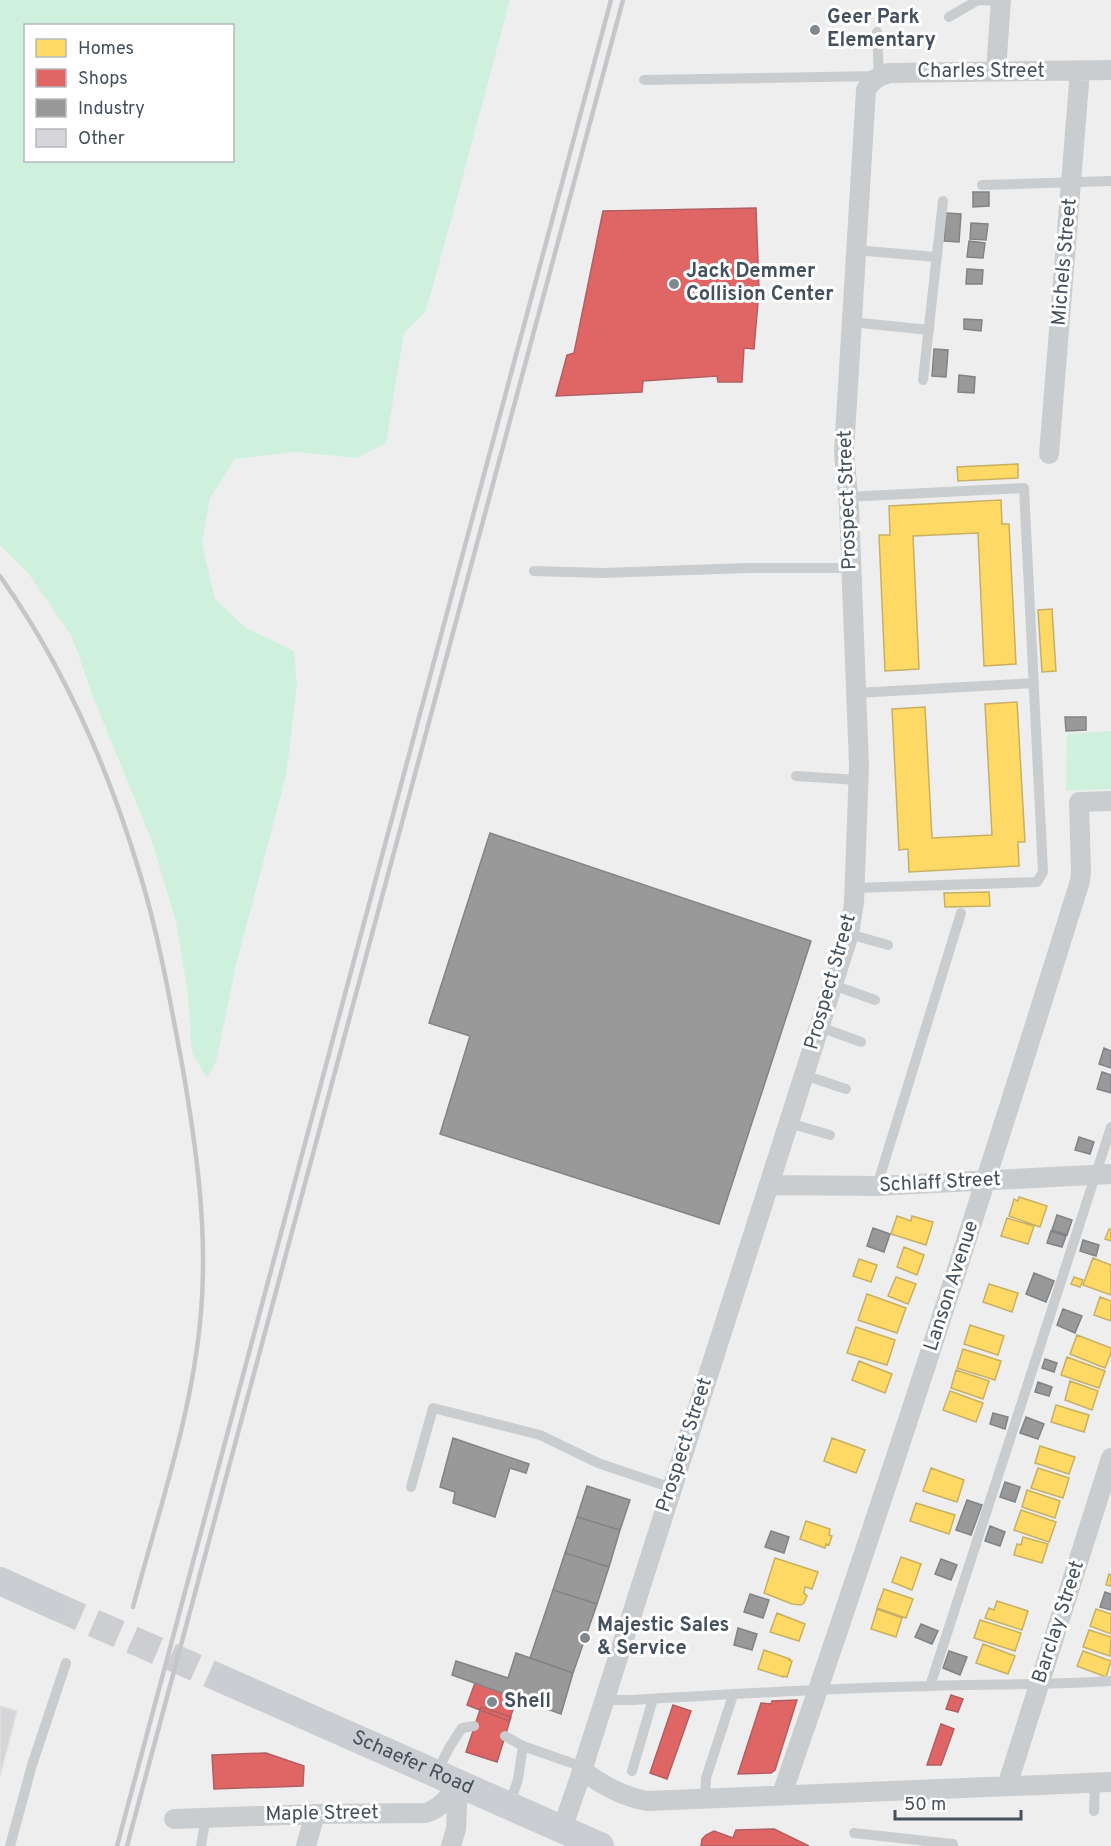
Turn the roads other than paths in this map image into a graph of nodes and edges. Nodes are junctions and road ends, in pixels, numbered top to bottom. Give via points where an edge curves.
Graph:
1 (1001, 0) edge
2 (950, 16) dead end
3 (877, 32) dead end
4 (1111, 70) edge
5 (996, 71) junction
6 (1080, 71) junction
7 (879, 76) junction
8 (644, 80) dead end
9 (1071, 181) junction
10 (1111, 181) edge
11 (982, 185) dead end
12 (943, 201) dead end
13 (855, 250) junction
14 (936, 257) junction
15 (851, 322) junction
16 (929, 330) junction
17 (923, 380) dead end
18 (1049, 454) dead end
19 (847, 497) junction
20 (851, 568) junction
21 (534, 571) dead end
22 (1034, 683) junction
23 (856, 693) junction
24 (796, 776) dead end
25 (858, 780) junction
26 (1111, 801) edge
27 (854, 888) junction
28 (961, 913) dead end
29 (849, 934) junction
30 (888, 945) dead end
31 (833, 985) junction
32 (875, 1000) dead end
33 (820, 1028) junction
34 (861, 1042) dead end
35 (804, 1075) junction
36 (846, 1089) dead end
37 (789, 1124) junction
38 (1111, 1127) edge
39 (830, 1135) dead end
40 (1103, 1175) edge
41 (987, 1181) junction
42 (769, 1185) junction
43 (877, 1186) junction
44 (1111, 1458) edge
45 (411, 1487) dead end
46 (672, 1488) junction
47 (0, 1581) edge
48 (55, 1606) tunnel mouth
49 (66, 1663) dead end
50 (224, 1680) tunnel mouth
51 (1111, 1681) edge
52 (1039, 1685) junction
53 (930, 1686) junction
54 (818, 1690) junction
55 (733, 1695) junction
56 (652, 1699) junction
57 (604, 1700) junction
58 (474, 1726) dead end
59 (505, 1736) dead end
60 (522, 1746) junction
61 (582, 1768) junction
62 (632, 1771) dead end
63 (447, 1779) junction
64 (1103, 1782) edge
65 (1007, 1786) junction
66 (782, 1794) junction
67 (705, 1798) junction
68 (509, 1807) junction
69 (1094, 1811) dead end
70 (315, 1814) junction
71 (206, 1817) junction
72 (174, 1819) dead end
73 (562, 1829) junction
74 (854, 1833) dead end
75 (954, 1844) dead end
76 (10, 1846) edge
77 (201, 1846) edge
78 (306, 1846) edge
79 (451, 1846) edge
80 (600, 1846) edge

1 - 2 lane via 978,0
1 - 5 street
3 - 7 lane
4 - 6 street, Charles Street
5 - 6 street, Charles Street
5 - 7 street, Charles Street
6 - 9 street, Michels Street
7 - 8 lane
7 - 13 street, Prospect Street via 871,82 864,98
9 - 10 lane
9 - 11 lane
9 - 18 street, Michels Street
12 - 14 lane
13 - 14 lane
13 - 15 street, Prospect Street
14 - 16 lane
15 - 16 lane
15 - 19 street, Prospect Street via 844,451
16 - 17 lane
19 - 20 street, Prospect Street
19 - 22 lane via 1024,488
20 - 21 lane
20 - 23 street, Prospect Street
22 - 23 lane
22 - 27 lane via 1043,872 1037,882
23 - 25 street, Prospect Street
24 - 25 lane
25 - 27 street, Prospect Street
26 - 41 street, Lanson Avenue via 1079,802 1080,880
27 - 29 street, Prospect Street
28 - 43 lane
29 - 30 lane
29 - 31 street, Prospect Street
31 - 32 lane
31 - 33 street, Prospect Street
33 - 34 lane
33 - 35 street, Prospect Street
35 - 36 lane
35 - 37 street, Prospect Street
37 - 39 lane
37 - 42 street, Prospect Street
38 - 40 lane
40 - 41 street, Schlaff Street
40 - 53 lane
41 - 43 street, Schlaff Street
41 - 54 street, Lanson Avenue
42 - 43 street, Schlaff Street
42 - 46 street, Prospect Street
44 - 52 street, Barclay Street
45 - 46 lane via 433,1408 540,1435 598,1463
46 - 57 street, Prospect Street
47 - 48 main road
49 - 76 lane
50 - 63 main road, Schaefer Road
51 - 52 lane
52 - 53 lane
52 - 65 street, Barclay Street
53 - 54 lane
54 - 55 lane
54 - 66 street, Lanson Avenue
55 - 56 lane
55 - 67 lane via 706,1778
56 - 57 lane
56 - 62 lane
57 - 61 street, Prospect Street
58 - 63 lane via 462,1728 449,1748
59 - 60 lane
60 - 61 lane
60 - 68 lane
61 - 67 street via 611,1790 637,1799
61 - 73 street, Prospect Street
63 - 68 main road, Schaefer Road
63 - 70 street, Maple Street via 446,1801 426,1813
63 - 79 street via 456,1829
64 - 65 street
64 - 69 lane
65 - 66 street
66 - 67 street
68 - 73 main road, Schaefer Road
70 - 71 street, Maple Street
70 - 78 street
71 - 72 street, Maple Street
71 - 77 lane
73 - 80 main road, Schaefer Road
74 - 75 lane

